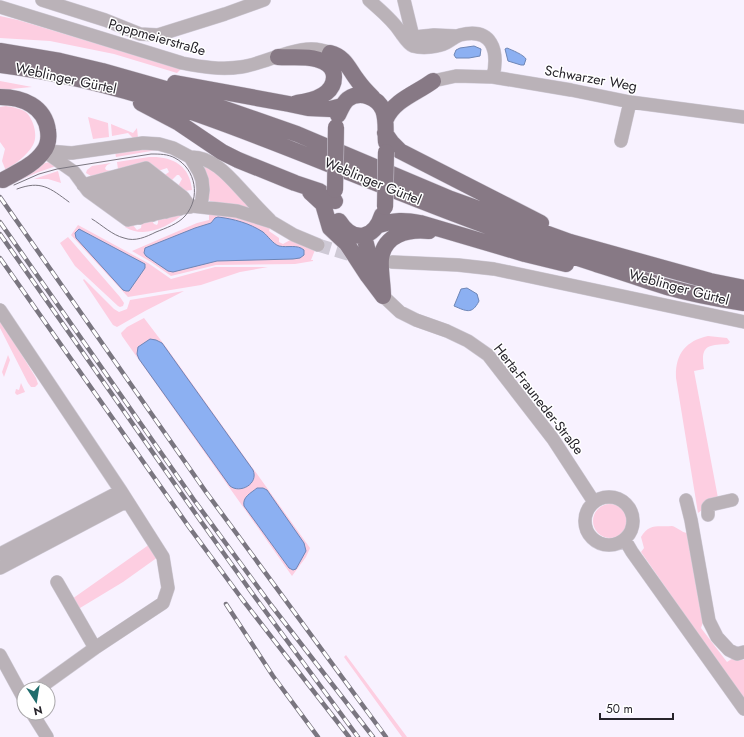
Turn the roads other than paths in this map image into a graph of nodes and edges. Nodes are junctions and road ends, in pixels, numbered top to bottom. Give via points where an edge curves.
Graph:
1 (42, 0) edge
2 (264, 0) edge
3 (369, 0) edge
4 (404, 0) edge
5 (0, 7) edge
6 (409, 38) junction
7 (0, 52) edge
8 (330, 53) junction
9 (278, 57) junction
10 (0, 65) edge
11 (493, 77) junction
12 (85, 80) junction
13 (139, 81) junction
14 (433, 81) junction
15 (0, 97) edge
16 (375, 100) junction
17 (345, 102) junction
18 (630, 102) junction
19 (289, 104) junction
20 (744, 117) edge
21 (386, 126) junction
22 (621, 141) dead end
23 (44, 151) junction
24 (190, 157) junction
25 (122, 175) junction
26 (3, 180) dead end
27 (295, 183) junction
28 (89, 184) junction
29 (335, 196) junction
30 (190, 207) junction
31 (166, 212) junction
32 (153, 215) junction
33 (272, 222) junction
34 (379, 225) junction
35 (448, 232) junction
36 (364, 236) junction
37 (318, 245) tunnel mouth
38 (609, 252) junction
39 (392, 262) dead end
40 (667, 286) junction
41 (744, 288) edge
42 (383, 296) junction
43 (744, 304) edge
44 (0, 310) edge
45 (744, 322) edge
46 (124, 496) junction
47 (686, 500) dead end
48 (732, 500) dead end
49 (594, 502) junction
50 (708, 515) dead end
51 (625, 540) junction
52 (2, 560) edge
53 (57, 582) dead end
54 (95, 648) junction
55 (744, 652) edge
56 (0, 655) edge
57 (49, 681) edge
58 (16, 684) edge
59 (744, 709) edge
60 (37, 721) edge
61 (46, 737) edge

1 - 2 street via 140,34 158,35
3 - 6 street
4 - 6 street
5 - 9 street, Poppmeierstraße via 201,67 240,68
6 - 11 street via 412,46 420,47 437,46 467,34 482,34 492,42 495,61
7 - 13 main road, Weblinger Gürtel via 80,65
8 - 9 street, Poppmeierstraße via 309,48
8 - 16 main road via 342,58 358,82
8 - 17 main road via 345,74 349,93
9 - 19 main road via 318,59 330,66 334,75 332,84 325,94
10 - 12 main road, Weblinger Gürtel
11 - 14 street, Schwarzer Weg via 456,76
11 - 18 street, Schwarzer Weg
12 - 27 main road via 108,92 149,106 222,152
12 - 40 main road, Weblinger Gürtel via 194,112 537,245
13 - 19 main road via 154,78
13 - 38 main road, Weblinger Gürtel via 297,134 494,215 570,242
14 - 16 main road via 417,84 390,98
14 - 21 main road via 391,110
15 - 23 main road via 22,100 38,109 45,118 48,129
16 - 17 main road via 356,96
16 - 21 main road via 383,110
17 - 19 main road via 330,109
17 - 29 main road, bridge via 338,115 336,127
18 - 20 street, Schwarzer Weg
18 - 22 street
21 - 34 main road, bridge via 385,207
21 - 38 main road via 392,143 400,151 555,230
23 - 24 street via 72,153 143,143 173,148
23 - 26 main road via 26,167
23 - 28 street
24 - 30 street via 202,180 203,190
24 - 33 street via 204,159 226,173
25 - 28 street
25 - 30 street
25 - 31 street
25 - 32 street
27 - 29 main road
27 - 42 main road via 314,194 323,204 330,228 347,244
28 - 32 street via 140,218
29 - 36 main road via 337,219 344,229 354,235
30 - 31 street
30 - 33 street via 237,211
31 - 32 street
33 - 37 street
34 - 35 main road via 405,220
34 - 36 main road
35 - 40 main road via 525,254
35 - 42 main road via 416,229 392,237 384,247 381,259
36 - 42 main road via 377,284
38 - 41 main road, Weblinger Gürtel
39 - 45 street via 494,269
40 - 43 main road, Weblinger Gürtel
42 - 49 street, Herta-Frauneder-Straße via 400,312 468,341 488,355 552,439
44 - 46 street
46 - 52 street
46 - 54 street via 163,557 168,588 163,603
47 - 55 street via 709,621 717,638 729,650 737,654
48 - 50 street via 710,505
49 - 51 street via 610,497 626,503 631,510 633,526
49 - 51 street via 584,520 587,534 605,546 619,544
51 - 59 street
53 - 54 street
54 - 57 street
56 - 58 street
60 - 61 street

